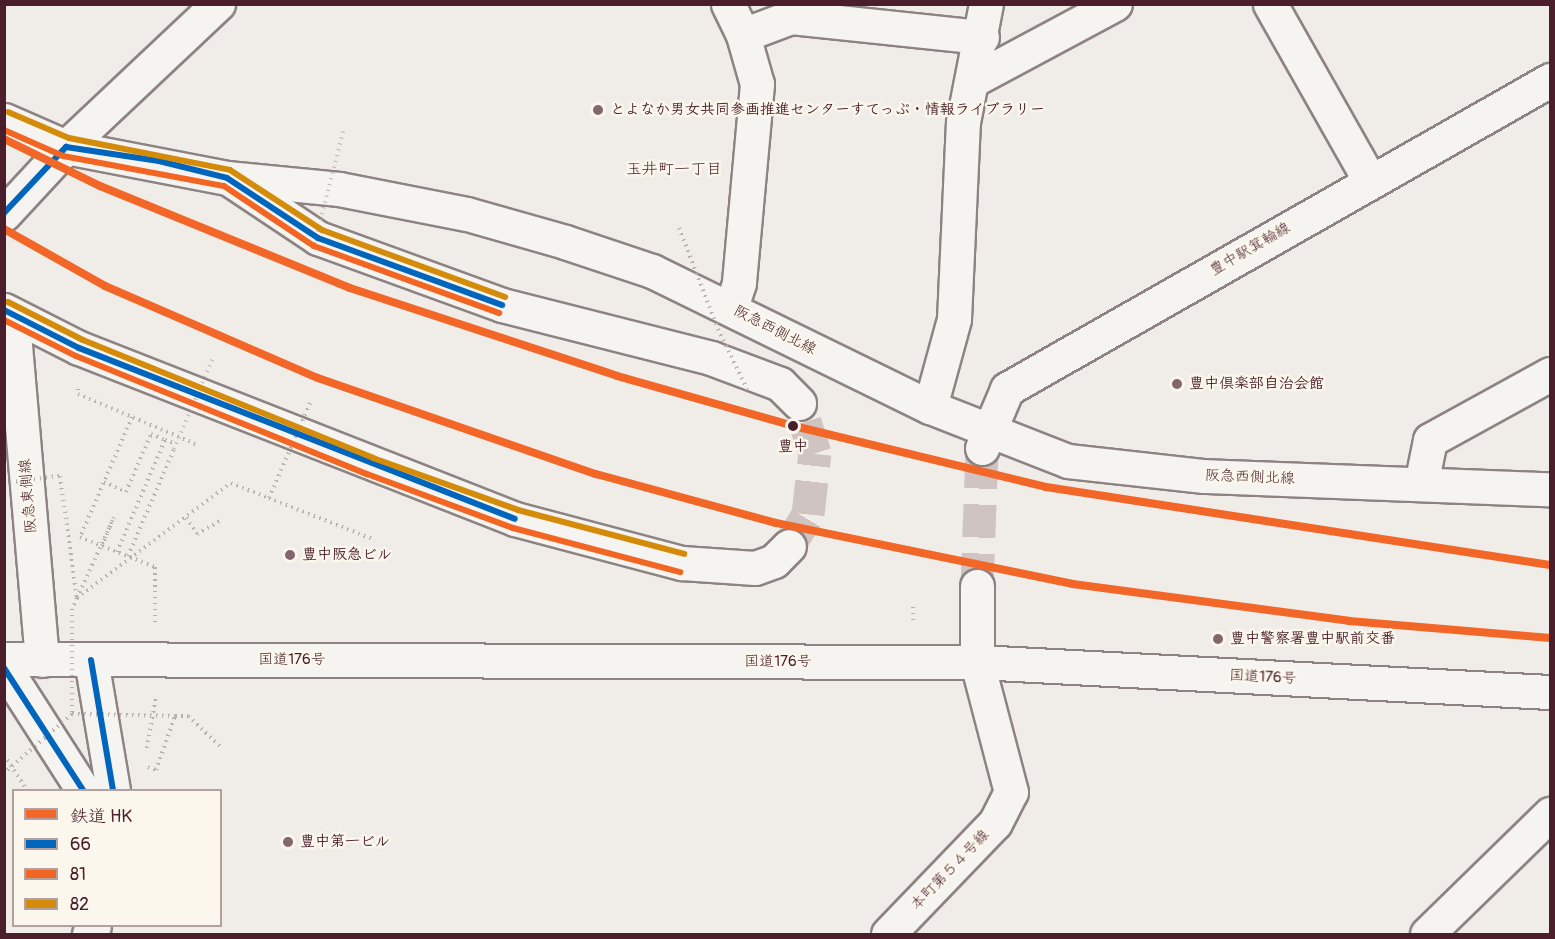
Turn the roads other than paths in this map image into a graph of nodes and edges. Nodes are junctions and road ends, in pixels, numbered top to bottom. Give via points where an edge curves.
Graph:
1 (218, 4) edge
2 (728, 4) edge
3 (986, 4) edge
4 (1115, 4) edge
5 (1270, 4) edge
6 (743, 35) junction
7 (982, 37) junction
8 (973, 80) junction
9 (1551, 80) edge
10 (4, 120) edge
11 (66, 147) junction
12 (227, 178) junction
13 (1370, 181) junction
14 (4, 214) edge
15 (731, 308) junction
16 (4, 310) edge
17 (4, 336) edge
18 (1551, 374) edge
19 (799, 403) tunnel mouth
20 (930, 407) junction
21 (986, 439) junction
22 (1421, 484) junction
23 (1551, 489) edge
24 (789, 546) tunnel mouth
25 (977, 586) tunnel mouth
26 (4, 659) edge
27 (42, 660) junction
28 (91, 660) junction
29 (977, 662) junction
30 (4, 667) edge
31 (1551, 692) edge
32 (82, 789) edge
33 (113, 789) edge
34 (1550, 815) edge
35 (888, 934) edge
36 (1427, 934) edge

1 - 11 main road
2 - 6 main road
3 - 7 main road
4 - 8 main road
5 - 13 main road
6 - 7 main road via 791,17
6 - 15 main road via 757,84 739,283
7 - 8 main road
8 - 20 main road via 963,122 954,319
9 - 13 main road, 豊中駅箕輪線
10 - 11 main road, 阪急西側北線
11 - 12 main road, 阪急西側北線
11 - 14 main road
12 - 15 main road, 阪急西側北線 via 339,189 467,214 652,271
12 - 19 main road via 318,238 502,305 711,358 780,384
13 - 21 main road, 豊中駅箕輪線 via 1007,389
15 - 20 main road, 阪急西側北線
16 - 24 main road via 89,352 515,519 682,563 755,568 774,561
17 - 27 main road, 阪急東側線 via 15,345
18 - 22 main road via 1430,440
20 - 21 main road, 阪急西側北線
21 - 22 main road, 阪急西側北線 via 1068,461 1204,476
22 - 23 main road, 阪急西側北線
25 - 29 main road
26 - 27 main road, 国道176号
27 - 28 main road, 国道176号
28 - 29 main road, 国道176号
28 - 33 main road via 92,687
29 - 31 main road, 国道176号
29 - 35 main road, 本町第５４号線 via 1011,792 995,823
30 - 32 main road
34 - 36 main road

